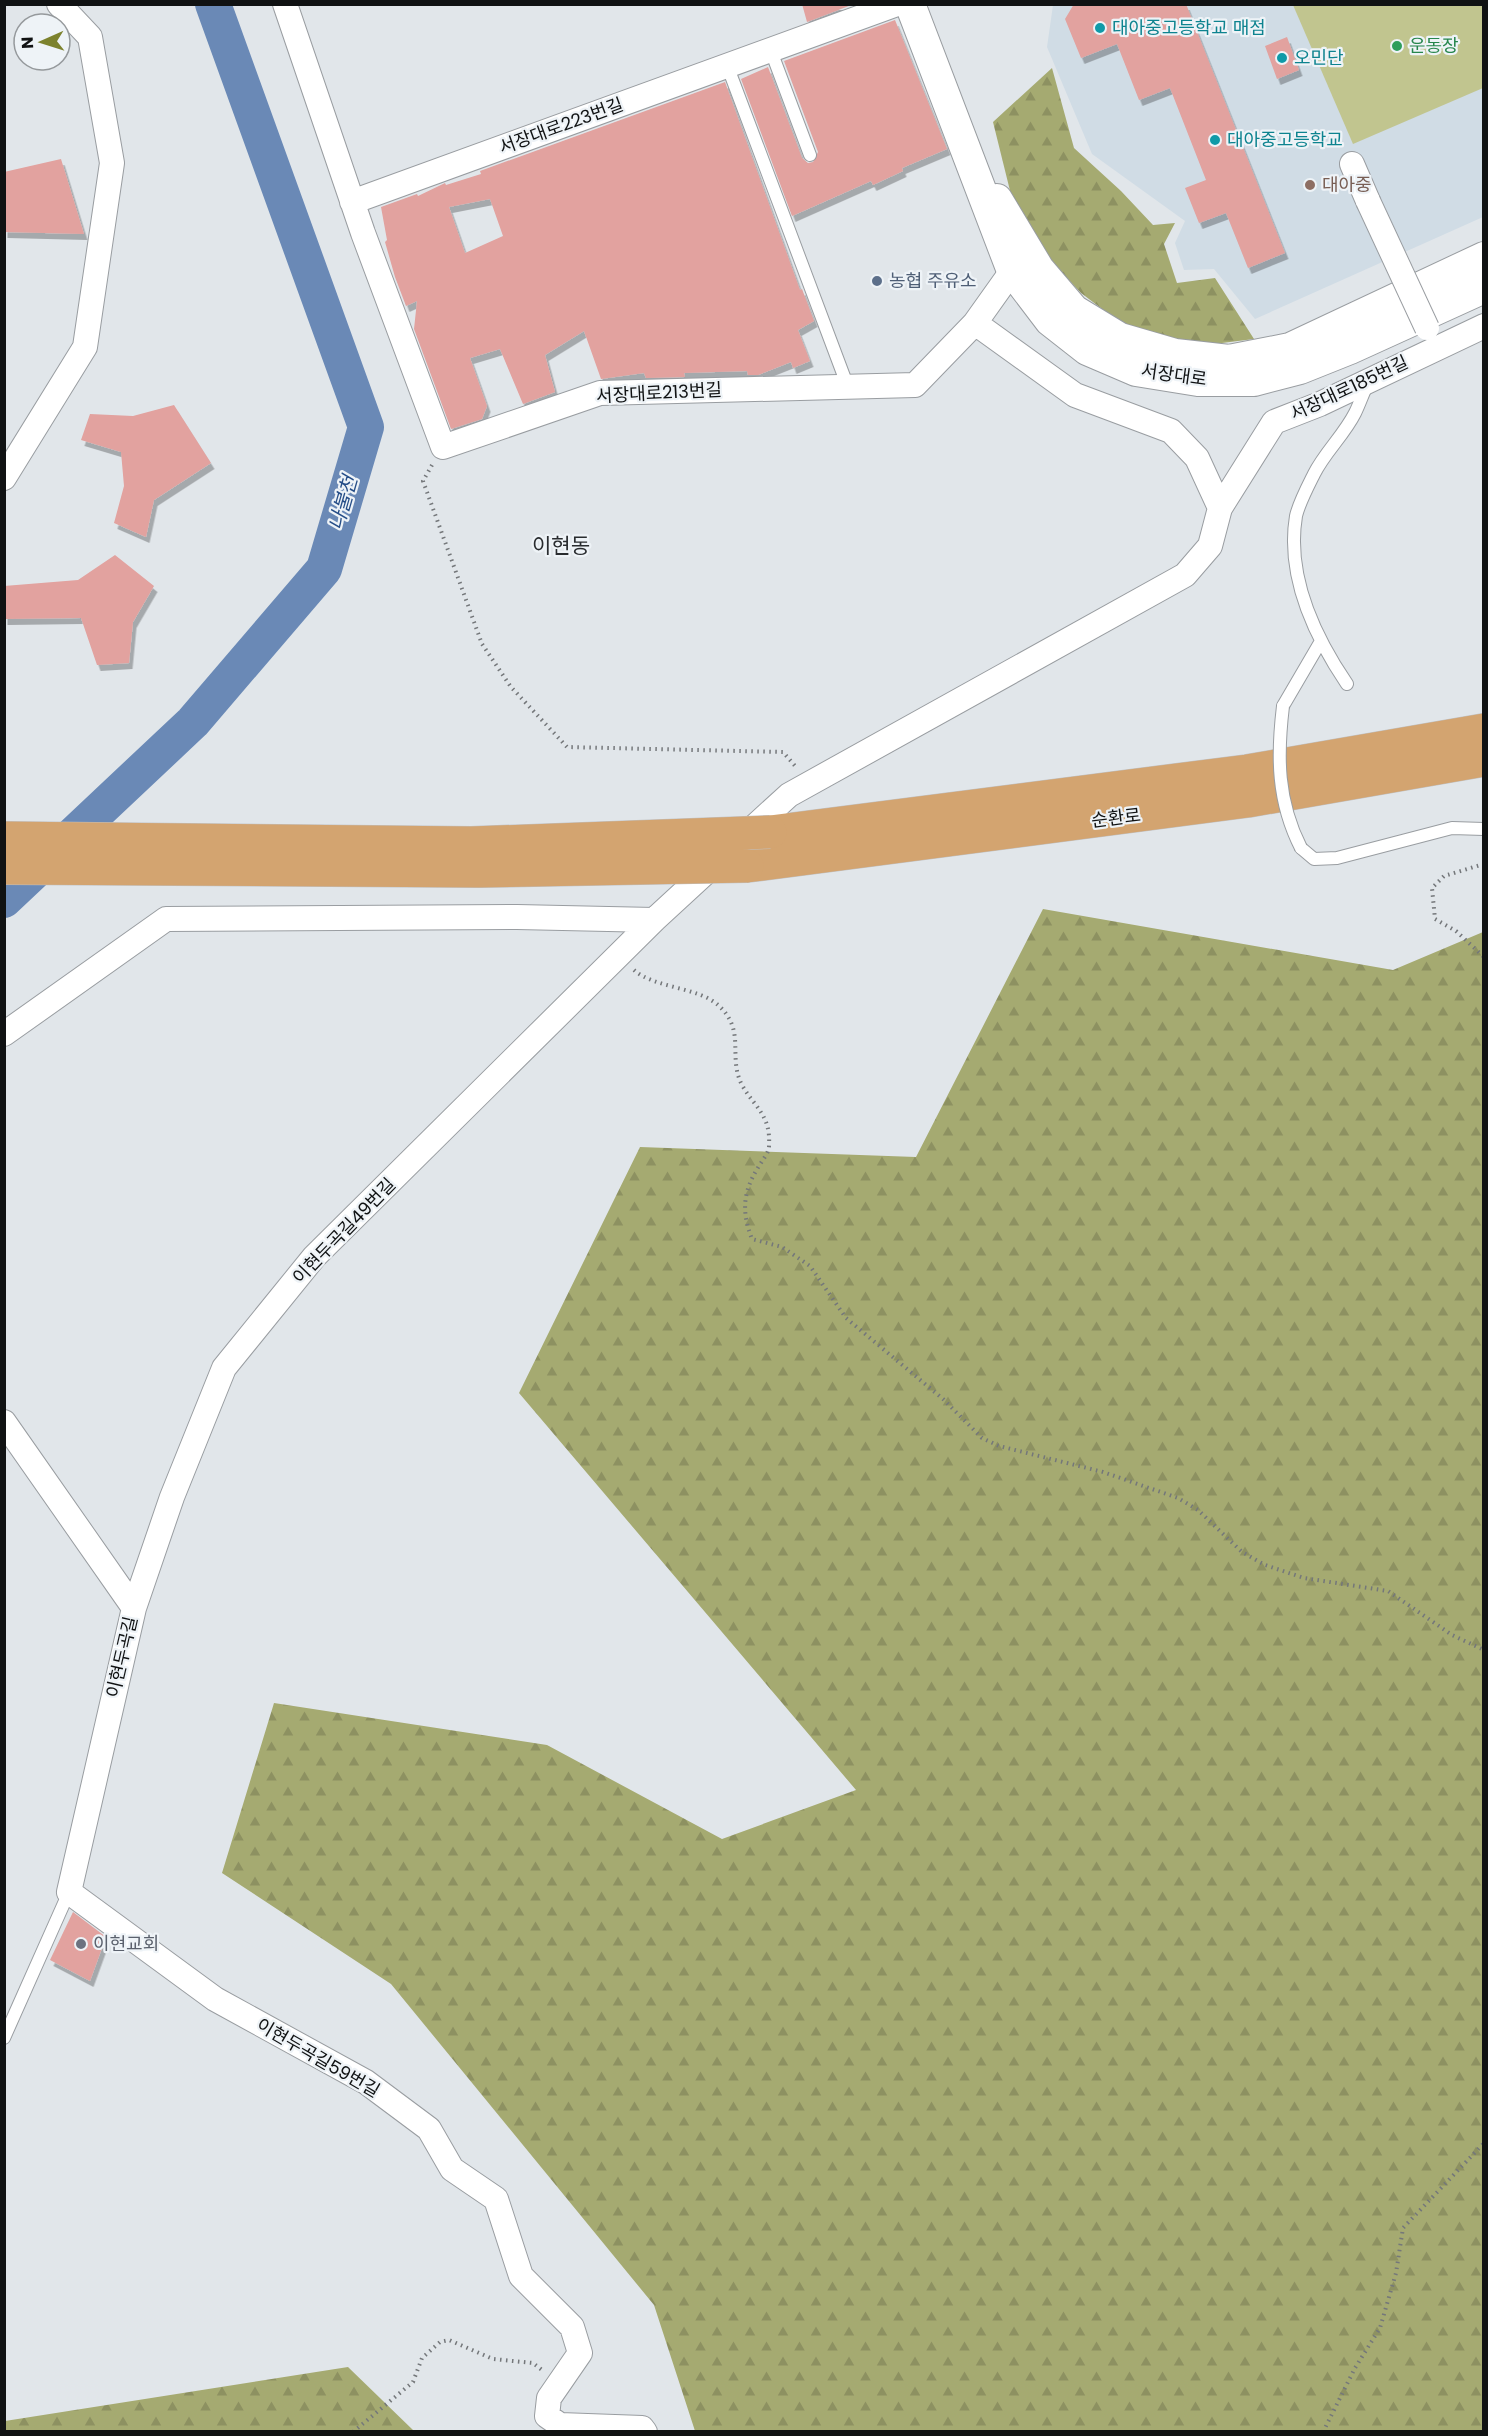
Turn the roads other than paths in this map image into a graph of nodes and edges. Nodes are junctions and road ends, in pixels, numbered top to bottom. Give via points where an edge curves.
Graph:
1 (59, 4) edge
2 (285, 4) edge
3 (897, 4) edge
4 (910, 4) edge
5 (771, 51) junction
6 (727, 65) junction
7 (965, 152) junction
8 (810, 155) dead end
9 (1352, 164) dead end
10 (352, 202) junction
11 (1484, 256) edge
12 (1011, 271) junction
13 (1484, 288) edge
14 (975, 323) junction
15 (1484, 326) edge
16 (1433, 338) junction
17 (1369, 380) junction
18 (848, 387) junction
19 (4, 478) edge
20 (1220, 508) junction
21 (1322, 641) junction
22 (1347, 684) dead end
23 (1484, 730) edge
24 (1484, 760) edge
25 (811, 783) joint
26 (1484, 829) edge
27 (4, 838) edge
28 (4, 868) edge
29 (654, 920) junction
30 (4, 1034) edge
31 (9, 1436) edge
32 (134, 1608) junction
33 (69, 1893) junction
34 (4, 2037) edge
35 (645, 2432) edge

1 - 19 street via 90,37 112,163 85,347
2 - 10 street
3 - 5 street, 서장대로223번길
4 - 7 street, 서장대로
5 - 6 street, 서장대로223번길
5 - 8 lane
6 - 10 street, 서장대로223번길
6 - 18 lane
7 - 11 street, 서장대로 via 1039,269 1074,310 1120,338 1175,354 1229,360 1290,348
7 - 12 street, 서장대로
9 - 16 street, bridge
10 - 18 street, 서장대로213번길 via 443,447 600,393
12 - 13 street, 서장대로 via 1050,321 1087,350 1136,371 1198,381 1254,381 1300,369
12 - 14 street, 서장대로213번길
14 - 18 street, 서장대로213번길 via 915,385
14 - 20 street via 1075,395 1171,431 1197,458
15 - 16 street, 서장대로185번길
16 - 17 street, 서장대로185번길
17 - 20 street, 서장대로185번길 via 1274,422
17 - 21 lane via 1355,414 1315,472 1296,515 1294,556 1314,627
20 - 25 street, 서장대로185번길 via 1210,546 1185,575
21 - 22 lane
21 - 26 lane, bridge via 1283,706 1277,755 1289,824 1302,848 1314,859 1337,858 1452,828
23 - 27 highway, 순환로, bridge via 1247,771 770,832 471,843
24 - 28 highway, 순환로, bridge via 1248,801 747,866 479,871
25 - 29 street, 이현두곡길49번길 via 789,795
29 - 30 street via 166,919
29 - 32 street, 이현두곡길49번길 via 314,1257 224,1368 172,1497
31 - 32 street, 이현두곡길
32 - 33 street, 이현두곡길
33 - 34 lane
33 - 35 street, 이현두곡길59번길 via 215,1999 366,2082 429,2129 452,2169 496,2199 521,2276 572,2327 580,2353 549,2398 547,2416 560,2425 642,2428

